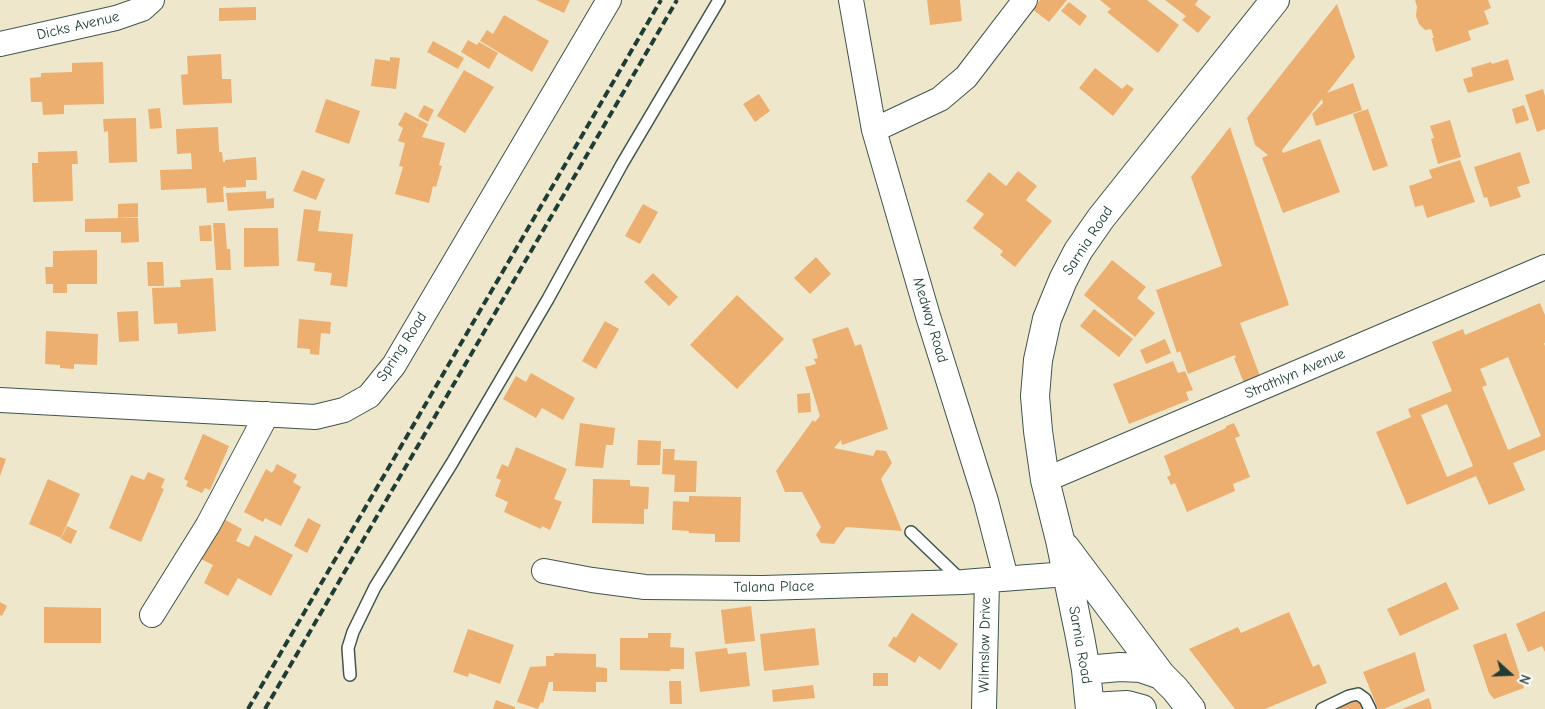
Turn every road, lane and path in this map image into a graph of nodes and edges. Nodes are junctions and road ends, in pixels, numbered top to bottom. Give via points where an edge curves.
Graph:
1 (152, 0) edge
2 (609, 0) edge
3 (719, 0) edge
4 (851, 0) edge
5 (1024, 0) edge
6 (1274, 0) edge
7 (0, 44) edge
8 (874, 130) junction
9 (1545, 267) edge
10 (0, 400) edge
11 (267, 414) junction
12 (1045, 480) junction
13 (911, 532) dead end
14 (1060, 540) junction
15 (544, 572) dead end
16 (1067, 574) junction
17 (996, 579) junction
18 (963, 582) junction
19 (152, 615) dead end
20 (1086, 670) junction
21 (350, 675) dead end
22 (1161, 675) junction
23 (1090, 708) edge
24 (984, 709) edge
25 (1142, 709) edge
26 (1191, 709) edge
27 (1322, 709) edge
28 (1370, 709) edge

1 - 7 street, Dicks Avenue via 142,9 116,18
2 - 11 street, Spring Road via 394,365 369,396 344,410 315,417
3 - 21 lane via 452,463 376,587 348,648
4 - 8 street, Medway Road
5 - 8 street via 966,78 940,100
6 - 12 main road, Sarnia Road via 1101,218 1063,280 1047,319 1038,360 1038,431
8 - 17 street, Medway Road via 986,502
9 - 12 street, Strathlyn Avenue
10 - 11 street, Spring Road
11 - 19 street via 208,525
12 - 14 main road, Sarnia Road
13 - 18 lane
14 - 16 main road, Sarnia Road
14 - 22 main road
15 - 18 street, Talana Place via 645,587 763,588
16 - 17 street
16 - 20 main road, Sarnia Road
17 - 18 street, Talana Place
17 - 24 street, Wilmslow Drive
20 - 22 main road via 1142,668
20 - 23 main road, Sarnia Road
22 - 26 main road
23 - 25 main road via 1127,705
27 - 28 lane via 1358,694

